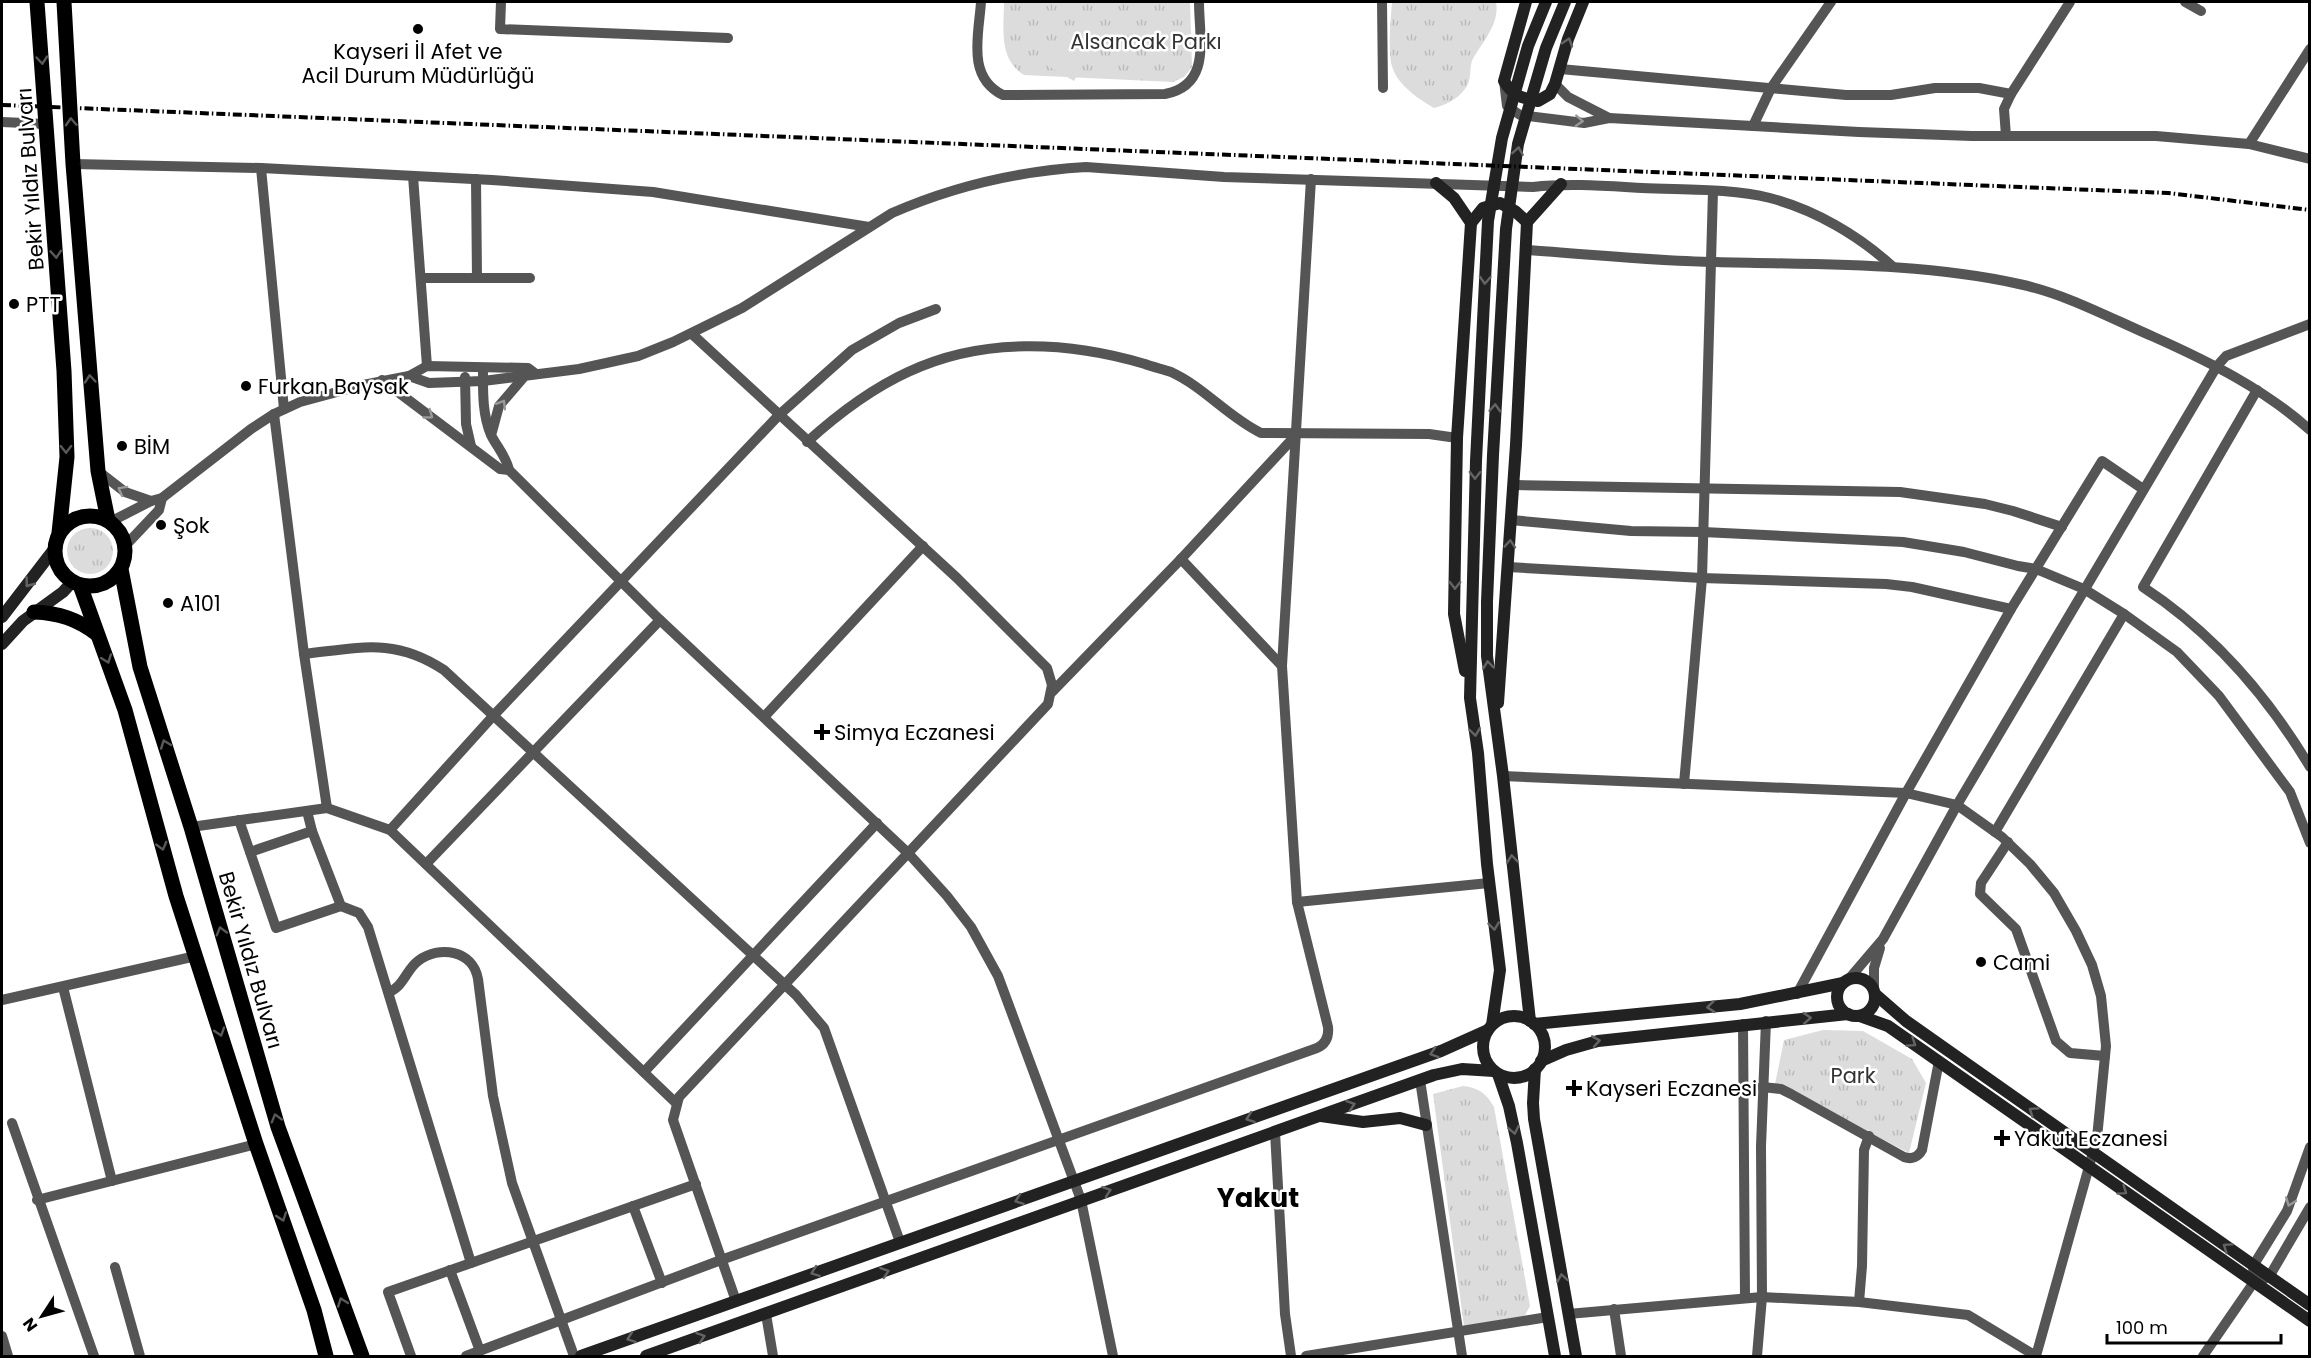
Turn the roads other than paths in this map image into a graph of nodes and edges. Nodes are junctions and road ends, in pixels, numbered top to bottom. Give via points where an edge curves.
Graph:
1 (37, 2) edge
2 (64, 2) edge
3 (501, 2) edge
4 (981, 2) edge
5 (1199, 2) edge
6 (1382, 2) edge
7 (1526, 2) edge
8 (1546, 2) edge
9 (1565, 2) edge
10 (1583, 2) edge
11 (1831, 2) edge
12 (2070, 2) edge
13 (2186, 2) edge
14 (2201, 11) dead end
15 (728, 38) dead end
16 (2310, 49) edge
17 (1560, 69) junction
18 (1504, 81) junction
19 (1555, 84) junction
20 (1383, 88) dead end
21 (1771, 88) junction
22 (2011, 94) junction
23 (1609, 118) junction
24 (2, 122) edge
25 (46, 124) junction
26 (1753, 126) junction
27 (2006, 136) junction
28 (2248, 144) junction
29 (2310, 159) edge
30 (73, 164) junction
31 (261, 168) junction
32 (413, 176) junction
33 (476, 179) junction
34 (1311, 179) junction
35 (1436, 183) junction
36 (1561, 184) junction
37 (1713, 191) junction
38 (1527, 222) junction
39 (1471, 223) junction
40 (869, 227) junction
41 (1526, 250) junction
42 (1712, 262) junction
43 (1892, 266) junction
44 (422, 278) junction
45 (477, 278) junction
46 (530, 278) dead end
47 (936, 309) dead end
48 (2310, 324) edge
49 (692, 334) junction
50 (427, 366) junction
51 (2217, 366) junction
52 (465, 367) junction
53 (483, 368) junction
54 (536, 374) junction
55 (409, 376) junction
56 (523, 378) junction
57 (382, 381) junction
58 (483, 381) junction
59 (465, 382) junction
60 (2257, 390) junction
61 (279, 411) junction
62 (779, 415) junction
63 (2310, 430) edge
64 (1297, 434) junction
65 (491, 435) junction
66 (1457, 438) junction
67 (807, 442) junction
68 (471, 446) junction
69 (508, 470) junction
70 (98, 471) junction
71 (1513, 485) junction
72 (1704, 487) junction
73 (2143, 489) junction
74 (157, 499) junction
75 (1511, 520) junction
76 (109, 521) junction
77 (2062, 527) junction
78 (1703, 532) junction
79 (57, 541) junction
80 (125, 546) junction
81 (923, 546) junction
82 (1181, 559) junction
83 (1508, 567) junction
84 (121, 568) junction
85 (2036, 569) junction
86 (1702, 578) junction
87 (621, 582) junction
88 (76, 583) junction
89 (2084, 589) junction
90 (2011, 609) junction
91 (34, 612) junction
92 (2124, 614) junction
93 (2, 617) edge
94 (660, 620) junction
95 (98, 634) junction
96 (2, 644) edge
97 (304, 654) junction
98 (1282, 666) junction
99 (1052, 692) junction
100 (1470, 698) junction
101 (494, 716) junction
102 (764, 717) junction
103 (1497, 728) junction
104 (533, 752) junction
105 (2310, 767) edge
106 (1503, 776) junction
107 (1684, 784) junction
108 (1905, 793) junction
109 (1957, 805) junction
110 (327, 808) junction
111 (307, 811) junction
112 (239, 820) junction
113 (877, 823) junction
114 (191, 827) junction
115 (390, 830) junction
116 (312, 831) junction
117 (1995, 832) junction
118 (2008, 842) junction
119 (2310, 843) edge
120 (250, 852) junction
121 (909, 854) junction
122 (426, 864) junction
123 (1489, 883) junction
124 (1297, 902) junction
125 (341, 906) junction
126 (1883, 939) junction
127 (751, 955) junction
128 (196, 956) junction
129 (1846, 981) junction
130 (784, 985) junction
131 (63, 987) junction
132 (1874, 992) junction
133 (389, 993) junction
134 (1797, 994) junction
135 (2, 1000) edge
136 (1854, 1015) junction
137 (1766, 1021) junction
138 (1532, 1023) junction
139 (1743, 1024) junction
140 (1490, 1027) junction
141 (2106, 1056) junction
142 (1939, 1061) junction
143 (1538, 1065) junction
144 (644, 1072) junction
145 (1496, 1072) junction
146 (1420, 1080) junction
147 (1762, 1087) junction
148 (676, 1103) junction
149 (1320, 1116) junction
150 (12, 1123) dead end
151 (1426, 1125) junction
152 (1275, 1132) junction
153 (1869, 1136) junction
154 (1059, 1140) junction
155 (256, 1144) junction
156 (2310, 1147) edge
157 (2093, 1154) junction
158 (2089, 1166) junction
159 (112, 1181) junction
160 (1074, 1181) junction
161 (696, 1185) junction
162 (38, 1200) junction
163 (1081, 1200) junction
164 (885, 1202) junction
165 (633, 1206) junction
166 (2310, 1208) edge
167 (533, 1241) junction
168 (900, 1242) junction
169 (722, 1260) junction
170 (471, 1263) junction
171 (2253, 1266) junction
172 (115, 1267) dead end
173 (450, 1270) junction
174 (2269, 1277) junction
175 (2254, 1282) junction
176 (662, 1283) junction
177 (1762, 1297) junction
178 (1745, 1298) junction
179 (736, 1301) junction
180 (1859, 1302) junction
181 (2310, 1305) edge
182 (1614, 1309) junction
183 (766, 1314) junction
184 (1568, 1314) junction
185 (1548, 1317) junction
186 (2310, 1321) edge
187 (562, 1322) junction
188 (1457, 1333) junction
189 (2, 1336) edge
190 (480, 1352) junction
191 (364, 1354) edge
192 (8, 1356) edge
193 (94, 1356) edge
194 (140, 1356) edge
195 (326, 1356) edge
196 (411, 1356) edge
197 (466, 1356) edge
198 (574, 1356) edge
199 (581, 1356) edge
200 (646, 1356) edge
201 (773, 1356) edge
202 (1113, 1356) edge
203 (1291, 1356) edge
204 (1306, 1356) edge
205 (1462, 1356) edge
206 (1556, 1356) edge
207 (1576, 1356) edge
208 (1621, 1356) edge
209 (1757, 1356) edge
210 (2036, 1356) edge
211 (2203, 1356) edge

1 -> 25 main road, Bekir Yıldız Bulvarı
30 -> 2 main road
3 - 15 street via 500,29
4 - 5 street via 979,69 996,92 1165,94 1190,81 1199,67
6 - 20 street
7 - 18 street
8 -> 100 street via 1528,46 1502,138 1488,221
103 -> 9 street via 1487,656 1487,602 1506,229 1518,144 1546,48
17 -> 10 street
11 - 21 street
12 - 22 street
13 - 14 street
16 - 28 street
17 - 19 street
17 - 21 street
18 - 19 street via 1520,98 1538,101 1550,94
18 -> 23 street via 1507,106 1520,115 1584,123
19 - 23 street via 1568,97
21 - 22 street via 1869,96 1935,88 1979,88
21 - 26 street
22 - 27 street via 2004,109
23 - 26 street
24 - 25 street
25 -> 79 main road, Bekir Yıldız Bulvarı via 67,458
26 - 27 street
27 - 28 street via 2156,136
28 - 29 street
30 - 31 street
70 -> 30 main road
31 - 32 street
31 - 61 street
32 - 33 street
32 - 44 street
33 - 40 street via 653,192
33 - 45 street
34 - 35 street
34 - 40 street via 1086,167 1038,171 937,195
34 - 64 street
35 - 36 street via 1533,187
35 - 39 street via 1454,198
36 - 37 street
36 - 38 street
37 - 42 street
37 - 43 street via 1768,198 1810,212 1836,224
38 - 39 street via 1500,203 1483,208
38 - 41 street
39 - 66 street
40 - 49 street via 742,308
41 - 42 street
41 - 71 street
42 - 43 street
42 - 72 street
43 - 51 street via 2042,290
44 - 45 street
44 - 50 street
45 - 46 street
47 - 62 street via 898,323 852,350
48 - 51 street via 2226,356
49 - 54 street via 620,361
49 - 62 street
50 - 52 street
50 - 55 street
51 - 60 street
51 - 73 street
52 - 53 street
52 - 59 street
53 - 54 street via 528,368
53 - 58 street
54 - 56 street
55 - 57 street
55 - 59 street via 429,383
56 - 58 street
65 -> 56 street via 499,406
57 - 61 street via 330,393
57 -> 68 street
58 - 59 street
58 - 65 street
59 - 68 street
60 - 63 street
60 - 105 street via 2143,587 2181,614 2226,655 2271,708
61 - 74 street
61 - 97 street
62 - 67 street
62 - 87 street
64 - 66 street via 1430,434
64 - 67 street via 1262,433 1237,420 1190,382 1159,368 1091,351 1025,346 957,355 909,371 848,408
64 - 82 street
64 - 98 street
65 - 69 street via 507,460
66 -> 100 street via 1454,614
67 - 81 street
68 - 69 street via 500,469
69 - 87 street
74 -> 70 street via 125,492
70 - 76 main road
71 - 72 street
71 - 75 street
72 - 77 street via 1900,492 1985,504
72 - 78 street
73 - 77 street via 2102,461
73 - 89 street
74 - 76 street
74 - 80 street via 159,510
75 - 78 street via 1631,531
83 -> 75 street
76 - 79 main road via 85,516 70,522
76 - 80 main road via 119,531
77 - 85 street
78 - 85 street via 1903,542
78 - 86 street
79 - 88 main road via 57,564
79 -> 93 street
80 - 84 main road
81 - 99 street via 1047,668
81 - 102 street
82 - 98 street
82 - 99 street
83 - 86 street
83 - 103 street
84 - 88 main road via 103,584
114 -> 84 main road, Bekir Yıldız Bulvarı via 142,676
85 - 89 street
85 - 90 street
86 - 90 street via 1886,584
86 - 107 street
87 - 94 street
87 - 101 street
88 - 91 street
88 - 95 main road
89 - 92 street
89 - 109 street
90 - 108 street
91 - 95 main road via 69,617
91 - 96 street
92 - 117 street
92 - 119 street via 2177,652 2219,696 2290,792
94 - 102 street
94 - 104 street
95 -> 128 main road via 125,710
97 - 101 street via 376,646 411,653 444,670
97 - 110 street
98 - 124 street
99 - 121 street via 1048,704
100 -> 123 street
101 - 104 street
101 - 115 street
102 - 113 street
103 - 106 street
104 - 122 street
104 - 127 street
106 - 107 street
138 -> 106 street
107 - 108 street
108 - 109 street
108 - 134 street
109 - 117 street
109 - 126 street
110 - 111 street
110 - 115 street
111 - 112 street
111 - 116 street
112 - 114 street
112 - 120 street
113 - 121 street
113 - 127 street
191 -> 114 main road, Bekir Yıldız Bulvarı via 278,1127
115 - 122 street
116 - 120 street
116 - 125 street
117 - 118 street
118 - 141 street via 2054,893 2086,950 2101,996
118 - 141 street via 1981,883 1980,894 2016,929 2056,1041 2070,1053
120 - 125 street via 276,928
121 - 130 street
121 - 154 street via 960,911 990,959
122 - 144 street
123 - 124 street
123 -> 140 street via 1500,970
124 - 154 street via 1328,1027 1324,1043
125 - 133 street via 364,918
126 - 129 street
126 - 132 street via 1874,968
127 - 130 street
127 - 144 street
128 - 131 street
128 -> 155 main road
129 - 132 street via 1866,980
129 - 134 street
129 - 136 street via 1838,1000 1843,1010
130 - 148 street via 682,1092
130 - 164 street via 824,1028
131 - 135 street
131 - 159 street
132 - 136 street via 1871,1009
157 -> 132 street via 1906,1021
133 - 167 street via 424,958 444,952 469,960 475,969 502,1141
133 - 170 street
134 -> 138 street via 1740,1004
137 -> 136 street
136 -> 142 street via 1880,1022
137 - 139 street
137 - 147 street
138 - 140 street via 1515,1016 1504,1017
138 - 143 street via 1544,1042
143 -> 139 street via 1566,1050 1598,1041
139 - 178 street
140 - 145 street via 1483,1050
140 -> 160 street via 1441,1051
141 - 157 street
142 - 153 street via 1918,1156 1904,1157
142 - 158 street
143 - 145 street via 1518,1078
184 -> 143 street via 1534,1119
144 - 148 street
145 - 146 street via 1462,1069
145 -> 185 street via 1517,1143
149 -> 146 street
146 - 151 street
147 - 153 street via 1786,1091
147 - 177 street
148 - 161 street via 673,1120
149 - 151 street via 1363,1122 1400,1118
149 - 152 street
150 - 162 street
151 - 188 street
163 -> 152 street
152 - 203 street
153 - 180 street via 1864,1150
154 - 160 street
154 - 164 street
155 - 159 street
155 -> 195 main road via 314,1310
156 -> 171 street via 2287,1211
157 - 158 street
171 -> 157 street
158 -> 175 street
158 - 210 street
159 - 162 street
160 - 163 street
160 -> 168 street
161 - 165 street
161 - 169 street
162 - 193 street
183 -> 163 street
163 - 202 street
164 - 168 street
164 - 169 street
165 - 167 street
165 - 176 street
166 - 174 street
167 - 170 street
167 - 187 street
168 -> 179 street
169 - 176 street
169 - 179 street
170 - 173 street
171 - 174 street
171 - 175 street
172 - 194 street
173 - 190 street
173 - 196 street via 388,1292
174 - 175 street
174 - 181 street
175 - 186 street
175 - 211 street
176 - 187 street
177 - 178 street
177 - 180 street
177 - 209 street
178 - 182 street
179 -> 199 street
180 - 210 street via 1968,1315
182 - 184 street
182 - 208 street
200 -> 183 street
183 - 201 street
184 - 207 street
185 - 188 street
185 - 206 street
187 - 190 street
187 - 198 street
188 - 204 street
188 - 205 street
189 - 192 street
190 - 197 street

